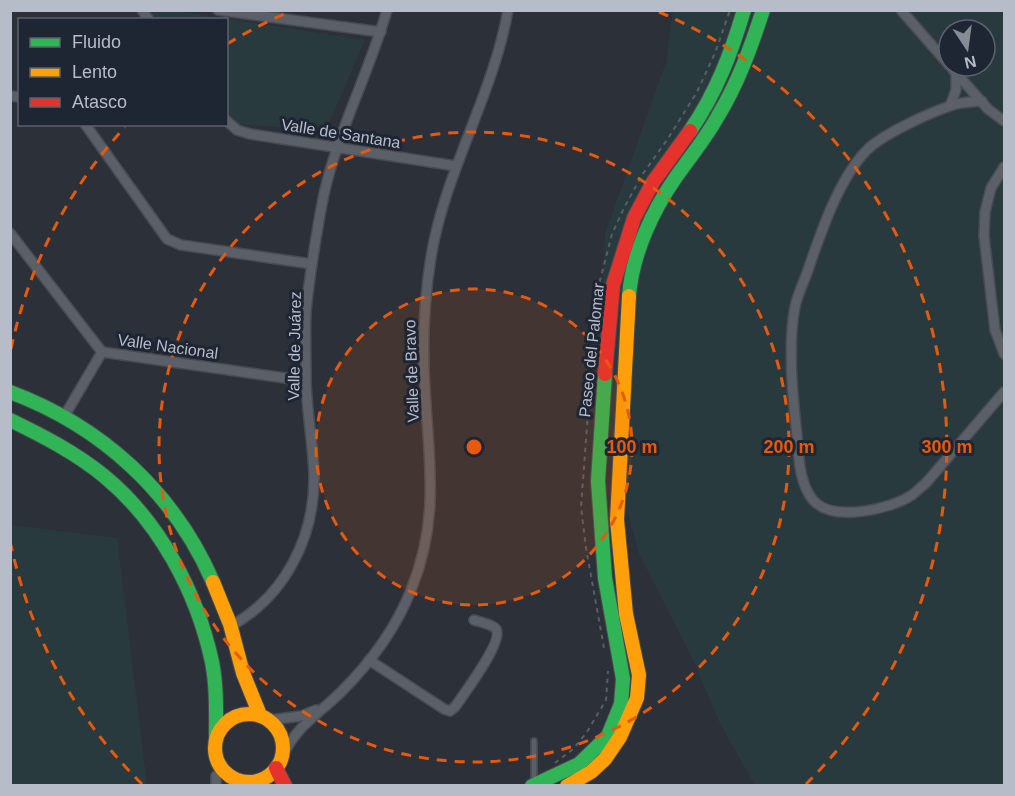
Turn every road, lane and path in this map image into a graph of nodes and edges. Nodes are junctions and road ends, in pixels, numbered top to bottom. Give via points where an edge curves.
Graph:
1 (218, 10) edge
2 (387, 10) edge
3 (508, 10) edge
4 (744, 10) edge
5 (901, 10) edge
6 (761, 11) edge
7 (381, 32) junction
8 (937, 51) edge
9 (954, 78) edge
10 (961, 78) edge
11 (981, 101) junction
12 (950, 106) junction
13 (1005, 121) edge
14 (228, 122) edge
15 (86, 126) edge
16 (338, 147) junction
17 (673, 156) junction
18 (685, 165) junction
19 (456, 166) junction
20 (1005, 166) edge
21 (10, 234) edge
22 (312, 264) junction
23 (996, 330) junction
24 (1005, 338) edge
25 (102, 352) junction
26 (1005, 354) edge
27 (306, 381) junction
28 (10, 392) edge
29 (1005, 392) edge
30 (64, 416) junction
31 (601, 418) junction
32 (622, 418) junction
33 (10, 420) edge
34 (626, 614) junction
35 (612, 618) junction
36 (474, 620) dead end
37 (231, 626) junction
38 (369, 660) junction
39 (321, 708) junction
40 (265, 718) junction
41 (216, 739) junction
42 (534, 741) dead end
43 (279, 763) junction
44 (222, 769) junction
45 (245, 783) edge
46 (533, 785) edge
47 (216, 786) edge
48 (285, 786) edge
49 (567, 786) edge

1 - 7 street
2 - 7 street, Valle de Juárez
3 - 19 street, Valle de Bravo via 493,69
4 - 17 street, Paseo del Palomar via 730,56 710,98
5 - 8 street
6 - 18 street, Paseo del Palomar via 756,34 726,104
7 - 16 street, Valle de Juárez
9 - 12 street via 956,90
10 - 11 street
11 - 12 street
11 - 13 street
12 - 29 street via 867,149 848,173 818,239 795,307 791,354 794,414 808,492 824,508 848,513 904,499 926,483
14 - 16 street, Valle de Santana via 250,134
15 - 22 street via 167,239 181,245
16 - 19 street, Valle de Santana
16 - 22 street, Valle de Juárez via 322,205
17 - 18 street
17 - 31 street, Paseo del Palomar via 652,182 634,218 613,285
18 - 32 street, Paseo del Palomar via 648,225 635,261 629,294
19 - 38 street, Valle de Bravo via 437,227 424,305 424,380 432,478 427,535 410,593
20 - 23 street via 991,188 985,212 984,236
21 - 25 street, Valle Nacional
22 - 27 street, Valle de Juárez via 306,313
23 - 24 street
23 - 26 street
25 - 27 street, Valle Nacional
25 - 30 street
27 - 37 street, Valle de Juárez via 314,486 304,542 275,591
28 - 30 street
30 - 37 street via 125,459 156,491 186,529
31 - 32 street
31 - 35 street, Paseo del Palomar via 601,543
32 - 34 street, Paseo del Palomar via 617,520
33 - 41 street via 44,436 106,477 163,544 184,581 212,662
34 - 35 street
34 - 49 street, Paseo del Palomar via 639,675 634,707 605,759
35 - 46 street, Paseo del Palomar via 623,679 621,704 608,736 579,764
36 - 38 street via 494,627 497,638 450,711
37 - 40 street via 239,661
38 - 39 street, Valle de Bravo
39 - 40 street, Valle de Bravo via 302,716
39 - 43 street, Valle de Bravo via 289,741
40 - 41 street via 237,716 220,729
40 - 43 street via 279,730 283,744
41 - 44 street via 215,751
42 - 46 lane
43 - 45 street via 268,776
43 - 48 street
44 - 45 street
44 - 47 street via 216,776

